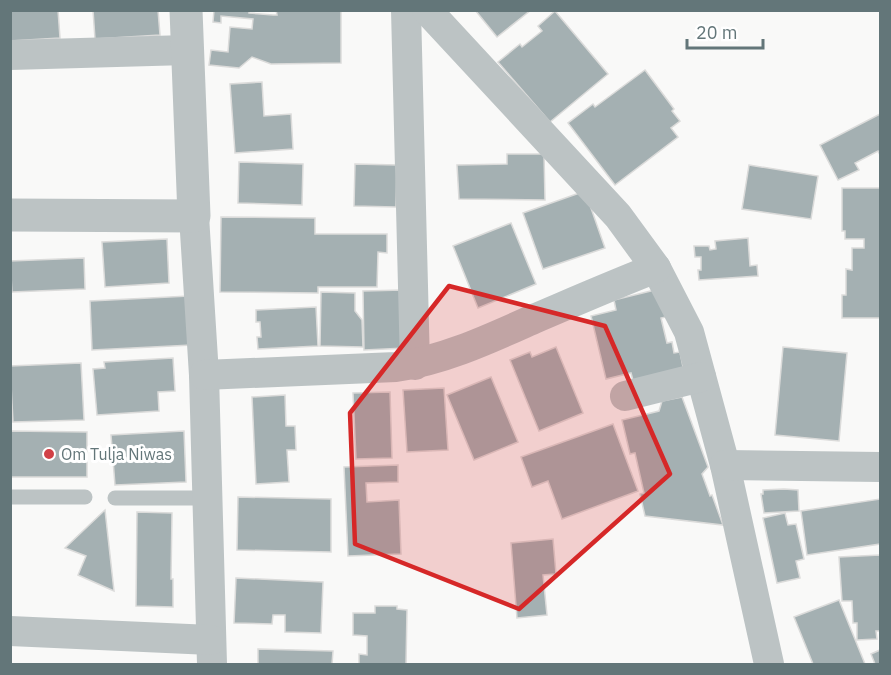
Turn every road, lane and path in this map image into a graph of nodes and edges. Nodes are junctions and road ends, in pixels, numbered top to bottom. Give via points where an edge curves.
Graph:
1 (186, 10) edge
2 (406, 10) edge
3 (427, 10) edge
4 (188, 50) junction
5 (10, 55) edge
6 (10, 215) edge
7 (194, 216) junction
8 (656, 268) junction
9 (415, 365) junction
10 (204, 375) junction
11 (700, 377) junction
12 (625, 396) dead end
13 (725, 465) junction
14 (880, 467) edge
15 (10, 497) edge
16 (85, 497) dead end
17 (115, 498) dead end
18 (208, 498) junction
19 (10, 631) edge
20 (211, 652) edge
21 (769, 664) edge

1 - 4 street
2 - 9 street
3 - 8 street via 618,216
4 - 5 street
4 - 7 street
6 - 7 street
7 - 10 street
8 - 9 street via 482,342
8 - 11 street via 689,332
9 - 10 street
10 - 18 street
11 - 12 street
11 - 13 street
13 - 14 street
13 - 21 street
15 - 16 lane
17 - 18 lane
18 - 20 street
19 - 20 street

